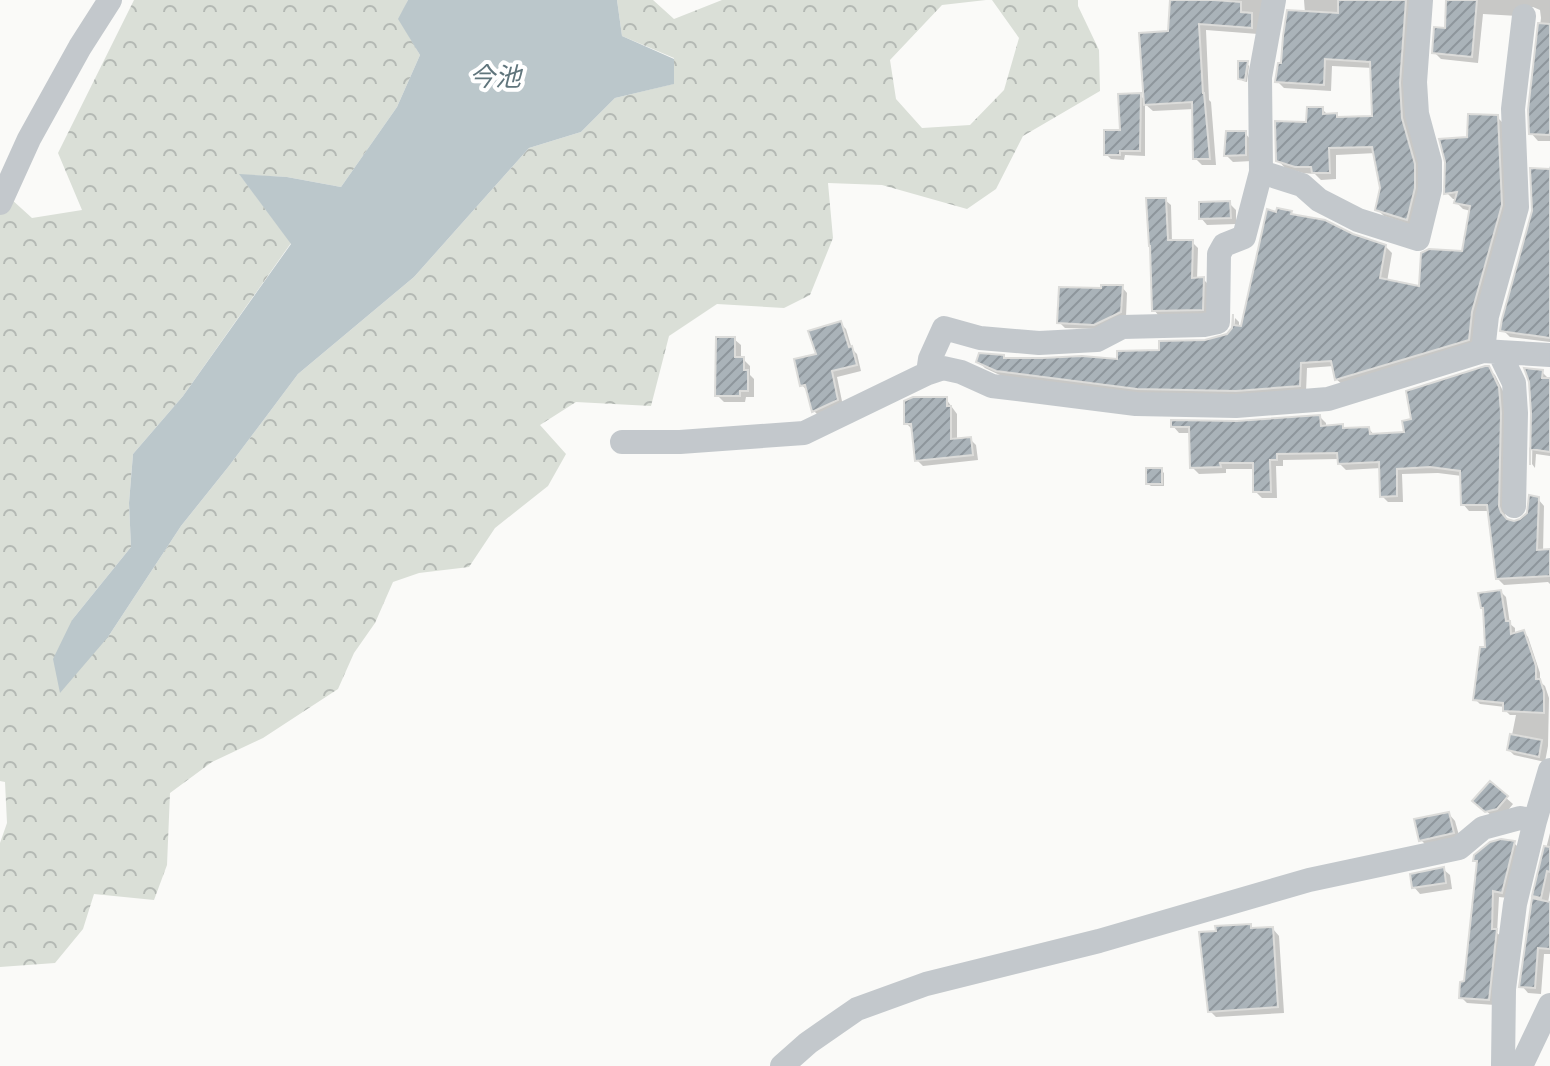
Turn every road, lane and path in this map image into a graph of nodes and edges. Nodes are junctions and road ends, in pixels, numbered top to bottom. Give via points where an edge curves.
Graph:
1 (110, 0) edge
2 (1274, 0) edge
3 (1421, 0) edge
4 (1524, 16) dead end
5 (1261, 172) junction
6 (0, 203) edge
7 (1491, 352) junction
8 (1550, 355) edge
9 (928, 373) junction
10 (622, 442) dead end
11 (1514, 506) dead end
12 (1550, 770) edge
13 (1535, 821) junction
14 (1550, 1005) edge
15 (782, 1066) edge
16 (1503, 1066) edge
17 (1521, 1066) edge

1 - 6 street via 29,139
2 - 5 street via 1260,77
3 - 5 street via 1415,82 1430,190 1418,239 1358,220 1302,185
4 - 7 street via 1513,109 1517,207 1487,316
5 - 9 street via 1244,237 1224,245 1219,254 1218,322 1122,327 1097,340 1039,343 980,338 944,328
7 - 8 street
7 - 9 street via 1328,399 1236,406 1136,404 992,386 943,368
7 - 11 street via 1514,383
9 - 10 street via 804,433
12 - 13 street
13 - 15 street via 1520,818 1483,828 1459,848 1309,880 926,984 857,1009
13 - 16 street via 1515,904 1504,989
14 - 17 street

